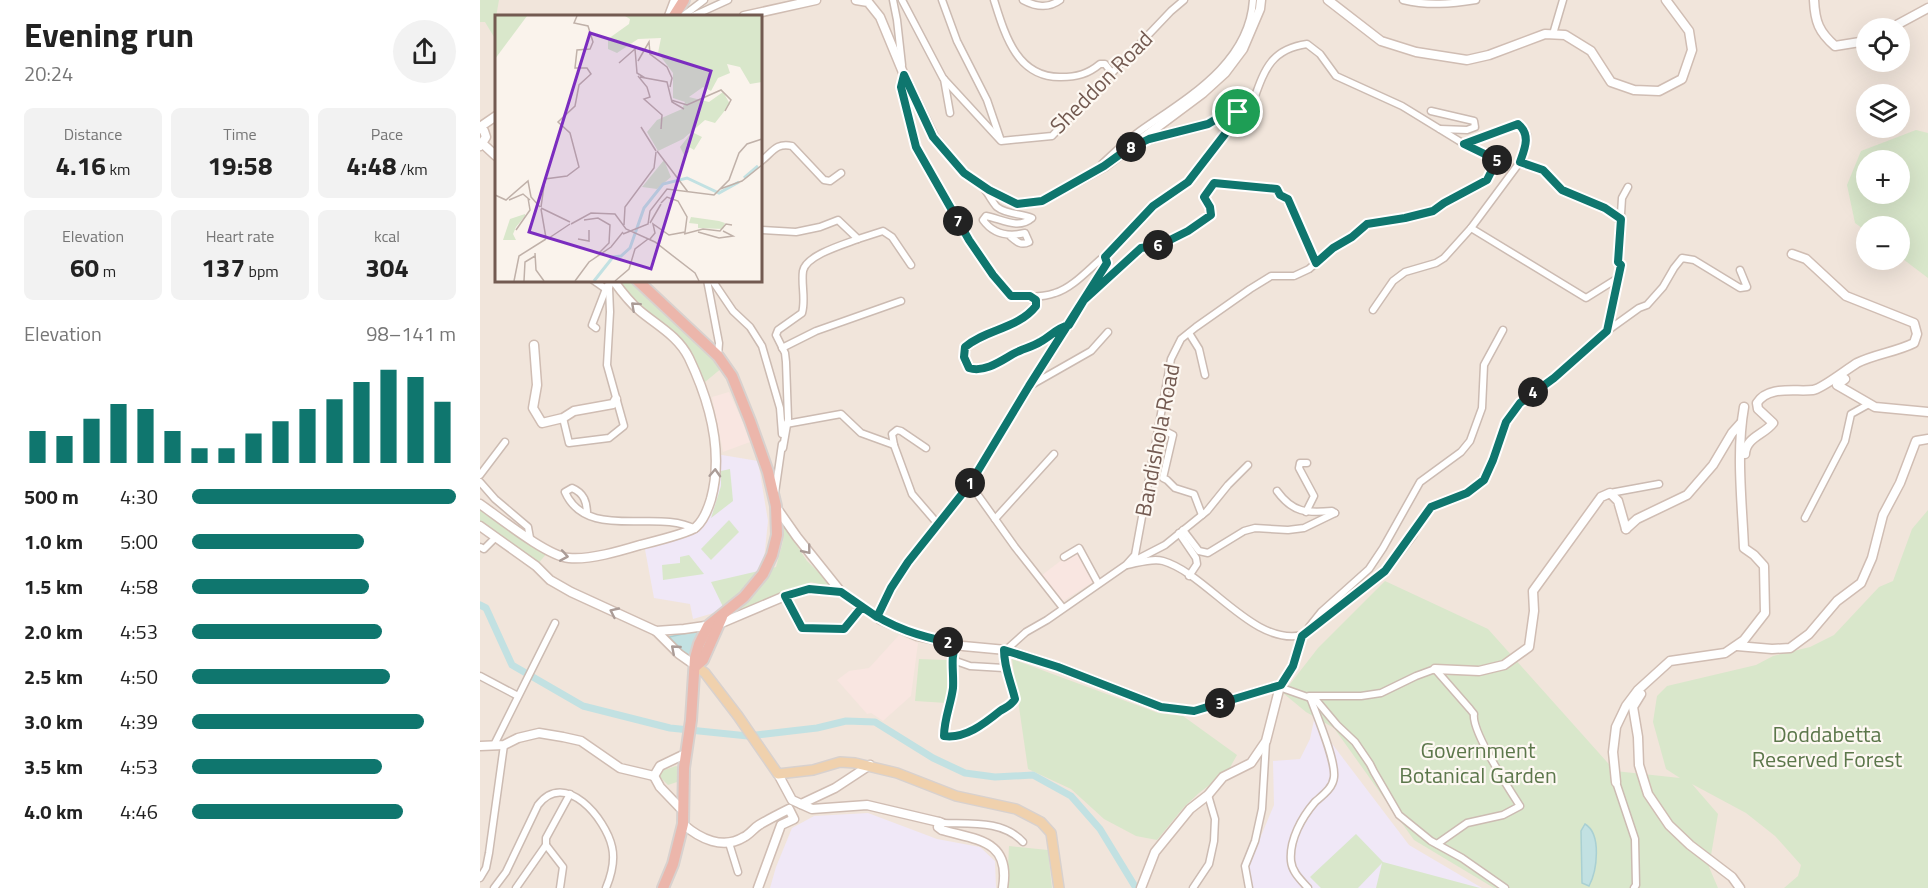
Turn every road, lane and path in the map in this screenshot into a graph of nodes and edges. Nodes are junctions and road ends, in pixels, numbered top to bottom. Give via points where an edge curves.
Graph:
1 (675, 0) edge
2 (684, 0) edge
3 (704, 0) edge
4 (728, 0) edge
5 (816, 0) edge
6 (856, 0) edge
7 (892, 0) edge
8 (902, 0) edge
9 (942, 0) edge
10 (994, 0) edge
11 (1023, 0) edge
12 (1060, 0) edge
13 (1184, 0) edge
14 (1253, 0) edge
15 (1262, 0) edge
16 (1328, 0) edge
17 (1403, 0) edge
18 (1476, 0) edge
19 (1563, 0) edge
20 (1666, 0) edge
21 (1814, 0) edge
22 (1928, 8) edge
23 (669, 15) edge
24 (675, 15) edge
25 (684, 15) edge
26 (695, 15) edge
27 (748, 15) edge
28 (1910, 18) edge
29 (1553, 34) junction
30 (1856, 43) edge
31 (1112, 73) junction
32 (904, 75) junction
33 (944, 78) junction
34 (1254, 99) junction
35 (1431, 111) dead end
36 (950, 113) dead end
37 (495, 117) edge
38 (480, 128) edge
39 (1440, 129) junction
40 (1001, 141) junction
41 (1464, 144) junction
42 (481, 145) edge
43 (1126, 150) junction
44 (495, 155) edge
45 (762, 160) edge
46 (1520, 162) junction
47 (1097, 169) junction
48 (841, 173) dead end
49 (975, 178) junction
50 (1628, 187) dead end
51 (1621, 219) junction
52 (1471, 228) junction
53 (762, 230) edge
54 (1010, 236) dead end
55 (858, 238) junction
56 (1792, 254) dead end
57 (1105, 257) junction
58 (1316, 263) junction
59 (911, 265) dead end
60 (1740, 270) dead end
61 (1618, 279) junction
62 (596, 282) edge
63 (610, 282) edge
64 (610, 282) edge
65 (613, 282) edge
66 (639, 282) edge
67 (707, 282) edge
68 (713, 282) edge
69 (606, 289) junction
70 (1030, 296) junction
71 (1084, 300) junction
72 (901, 301) dead end
73 (1373, 310) dead end
74 (1069, 325) junction
75 (596, 328) dead end
76 (1503, 330) dead end
77 (1607, 331) junction
78 (1108, 332) dead end
79 (1189, 333) junction
80 (534, 345) dead end
81 (782, 348) junction
82 (718, 356) junction
83 (1204, 375) dead end
84 (1845, 379) dead end
85 (1029, 386) junction
86 (616, 399) junction
87 (1869, 404) junction
88 (1744, 407) dead end
89 (1928, 412) edge
90 (563, 418) junction
91 (1741, 423) junction
92 (786, 424) junction
93 (1159, 428) junction
94 (1928, 439) edge
95 (505, 442) dead end
96 (894, 445) junction
97 (783, 448) junction
98 (926, 448) dead end
99 (1054, 454) dead end
100 (1307, 463) dead end
101 (1248, 465) dead end
102 (480, 475) edge
103 (480, 482) edge
104 (970, 484) junction
105 (1659, 484) dead end
106 (1741, 490) junction
107 (1277, 491) dead end
108 (1610, 492) junction
109 (775, 501) junction
110 (480, 504) edge
111 (1306, 512) junction
112 (587, 514) dead end
113 (1202, 515) junction
114 (995, 519) junction
115 (1805, 519) dead end
116 (938, 523) junction
117 (480, 526) edge
118 (695, 528) junction
119 (1181, 531) junction
120 (1413, 534) joint
121 (495, 538) junction
122 (530, 538) junction
123 (480, 547) edge
124 (1064, 557) dead end
125 (1126, 565) junction
126 (1189, 576) junction
127 (1098, 584) junction
128 (841, 592) junction
129 (785, 596) junction
130 (862, 607) junction
131 (1063, 608) junction
132 (877, 617) junction
133 (555, 623) dead end
134 (713, 625) junction
135 (656, 631) junction
136 (1302, 636) junction
137 (956, 644) junction
138 (1737, 646) junction
139 (1005, 650) junction
140 (953, 660) junction
141 (696, 666) junction
142 (1004, 668) junction
143 (1435, 669) junction
144 (480, 676) edge
145 (1650, 678) junction
146 (1280, 687) junction
147 (518, 696) junction
148 (1310, 696) junction
149 (1266, 741) junction
150 (494, 745) junction
151 (504, 745) junction
152 (480, 746) edge
153 (686, 751) junction
154 (666, 762) junction
155 (870, 765) junction
156 (684, 768) junction
157 (778, 774) junction
158 (654, 776) junction
159 (1616, 782) joint
160 (683, 788) junction
161 (666, 792) junction
162 (570, 794) junction
163 (1208, 795) junction
164 (802, 804) junction
165 (789, 809) junction
166 (683, 811) junction
167 (941, 822) junction
168 (683, 824) junction
169 (1023, 842) dead end
170 (729, 843) junction
171 (1437, 844) junction
172 (546, 845) junction
173 (738, 872) dead end
174 (764, 873) junction
175 (480, 878) edge
176 (494, 888) edge
177 (516, 888) edge
178 (560, 888) edge
179 (606, 888) edge
180 (663, 888) edge
181 (753, 888) edge
182 (758, 888) edge
183 (1003, 888) edge
184 (1059, 888) edge
185 (1141, 888) edge
186 (1193, 888) edge
187 (1249, 888) edge
188 (1308, 888) edge
189 (1505, 888) edge
190 (1634, 888) edge
191 (1740, 888) edge

1 - 23 street
2 - 24 highway
3 - 25 street
4 - 26 street
5 - 27 street
6 - 32 street via 868,2 880,17
7 - 32 street
8 - 33 street
9 - 40 street
10 - 31 street via 1015,53 1040,75 1082,75 1100,64
11 - 12 street via 1044,7
13 - 31 street, Sheddon Road
14 - 47 street via 1252,14 1239,46 1220,71 1138,132
15 - 43 street via 1243,49 1225,73
16 - 29 street via 1381,41 1416,52 1467,60
17 - 18 street via 1450,4
19 - 29 street
20 - 29 street via 1689,31 1692,50 1682,79 1659,91 1634,90 1611,82 1591,51 1566,34
21 - 30 street via 1822,35 1835,46
22 - 28 street
31 - 40 street, Sheddon Road via 1052,136
32 - 49 street via 933,137 964,173
32 - 70 street via 901,87 916,147 969,240 1011,296
33 - 36 street
33 - 40 street
34 - 39 street, Bandishola Road via 1262,76 1280,53 1307,44 1336,76 1402,106
34 - 43 street via 1208,124 1149,139
34 - 57 street via 1238,112 1188,182 1153,206
35 - 39 street via 1474,121 1475,127
37 - 38 street
38 - 42 street via 486,137
39 - 41 street, Bandishola Road
41 - 46 street via 1518,124 1527,135
41 - 58 street, Bandishola Road via 1497,160 1487,180 1433,211 1367,224
42 - 44 street
43 - 47 street
45 - 48 street via 785,144 792,146 824,180 830,181
46 - 51 street via 1543,170 1562,190
46 - 52 street
47 - 49 street via 1042,201 1017,204
49 - 54 street via 997,207 1032,218 1019,224 986,216 983,220 988,227
50 - 51 street
51 - 61 street
52 - 61 street via 1586,298
52 - 73 street via 1444,258 1393,281
53 - 55 street via 796,232 838,220
55 - 59 street via 883,231 892,237
55 - 81 street via 807,263 803,270 804,307 802,313 778,330 776,335
56 - 106 street via 1806,258 1846,296 1914,323 1917,334 1914,344 1863,360 1816,390 1788,390 1760,398 1758,409 1773,423 1746,447
57 - 70 street via 1055,293
57 - 71 street via 1107,263
58 - 71 street via 1288,199 1277,189 1214,183 1204,197 1211,215 1160,245 1141,248
58 - 79 street, Bandishola Road via 1294,276 1271,276
60 - 77 street via 1747,287 1740,288 1694,260 1682,258 1647,305
61 - 77 street
62 - 69 street
63 - 69 street
64 - 86 street via 607,365
118 -> 65 street via 709,507 715,484 715,434 705,395 687,355 672,336 640,311
66 - 82 highway
67 - 82 street
68 - 97 street via 762,346 780,408
69 - 75 street via 592,326
70 - 74 street via 1036,300 1036,306 1029,315 974,339 965,347 969,368 1005,361
71 - 74 street
72 - 81 street via 816,331
74 - 85 street
76 - 136 street via 1484,365 1482,408 1470,441 1420,482 1370,568
77 - 120 street via 1520,403 1506,422 1484,480 1467,493 1431,507
78 - 85 street via 1091,351
79 - 83 street via 1199,349
79 - 93 street, Bandishola Road via 1181,339 1171,359
80 - 90 street via 537,385 533,408 542,423
81 - 92 street via 786,362
82 - 109 highway via 743,400
84 - 87 street via 1837,385
85 - 104 street
86 - 90 street via 613,404 574,411
86 - 90 street via 624,426 609,438 569,443
87 - 89 street
87 - 115 street via 1851,414 1845,441
88 - 91 street
91 - 106 street
91 - 108 street via 1687,495 1637,519 1626,529 1618,501
92 - 96 street via 841,414 861,434
92 - 97 street
93 - 113 street via 1173,435 1163,478 1175,488 1194,494
93 - 125 street, Bandishola Road via 1135,555
94 - 138 street via 1916,441 1912,448 1883,515 1862,583 1837,601 1809,634 1790,648
95 - 102 street
96 - 98 street via 892,435 899,430
96 - 116 street via 912,494
97 - 109 street
99 - 114 street
100 - 111 street via 1300,463 1299,468 1314,496
101 - 113 street
103 - 122 street via 528,527
104 - 114 street
104 - 116 street
105 - 108 street
106 - 138 street via 1744,548 1764,566 1765,613
107 - 111 street via 1288,504
108 - 143 street via 1601,496 1533,591 1529,647 1504,665 1479,671
109 -> 128 street via 797,537
109 - 134 highway via 777,535 763,574
110 - 122 street
111 - 119 street via 1335,513 1304,528 1244,531 1208,553 1199,551
112 - 118 street via 617,522 685,523
113 - 119 street
114 - 131 street
116 - 132 street via 891,588
117 - 121 street
122 -> 118 street via 548,552 568,558 631,548
119 - 125 street
119 - 126 street via 1196,558 1197,564
120 - 136 street via 1385,571
121 - 123 street via 484,549
135 -> 121 street via 550,580
124 - 127 street via 1079,548
125 - 126 street via 1162,561
125 - 127 street
126 - 136 street via 1239,614 1275,635
127 - 131 street
128 - 129 street via 809,589
128 - 130 street
129 - 130 street via 802,628 844,629
129 - 134 street
130 - 132 street
131 - 139 street
132 - 137 street via 916,636
133 - 147 street
134 - 135 street
134 - 141 highway via 699,644
141 -> 135 street
136 - 146 street via 1293,666
137 - 139 street
137 - 140 street
138 - 145 street via 1725,653 1670,661
139 - 142 street
139 - 146 street via 1161,707 1194,711
140 - 142 street via 970,666
140 - 142 street via 953,690 944,736 956,738 990,721 1012,704 1015,699
141 - 153 highway
141 - 157 main road
143 - 148 street via 1381,693
143 - 171 street via 1474,714 1484,747 1520,806 1503,815 1467,824
144 - 147 street
145 - 159 street via 1626,706 1616,727 1612,753
145 - 191 street via 1633,707 1639,765 1648,794 1669,825
146 - 148 street
146 - 149 street
147 - 150 street
148 - 171 street via 1355,742 1399,814
148 - 188 street via 1334,778 1296,831 1291,862 1297,877
149 - 163 street via 1251,763 1223,777
149 - 187 street via 1262,809 1245,866
150 - 151 street
150 - 152 street
151 - 158 street via 539,734 563,737 581,741 620,768
151 - 175 street via 489,853
153 - 154 street
153 - 156 highway
154 - 156 street
154 - 158 street
155 - 157 main road via 840,762
155 - 164 street
155 - 184 main road via 956,796 1016,808 1041,822 1051,832
156 - 160 highway
157 - 164 street via 792,800
158 - 161 street
159 - 190 street via 1635,839
160 - 161 street
160 - 166 highway
161 - 166 street
162 - 172 street
162 - 176 street via 552,793 544,797
162 - 179 street via 588,806 608,834 612,855
163 - 185 street via 1190,809 1155,852
163 - 186 street via 1215,819 1214,842 1209,864
164 - 165 street
164 - 167 street via 812,809 867,805
165 - 170 street
165 - 174 street via 794,819 781,825
166 - 168 highway
167 - 169 street via 989,824 1016,834
167 - 183 street via 938,827 942,830 977,838 997,849 1003,863
168 - 170 street via 712,842
168 - 180 highway
170 - 173 street
171 - 189 street
172 - 177 street
172 - 178 street via 563,867
174 - 181 street
174 - 182 street

